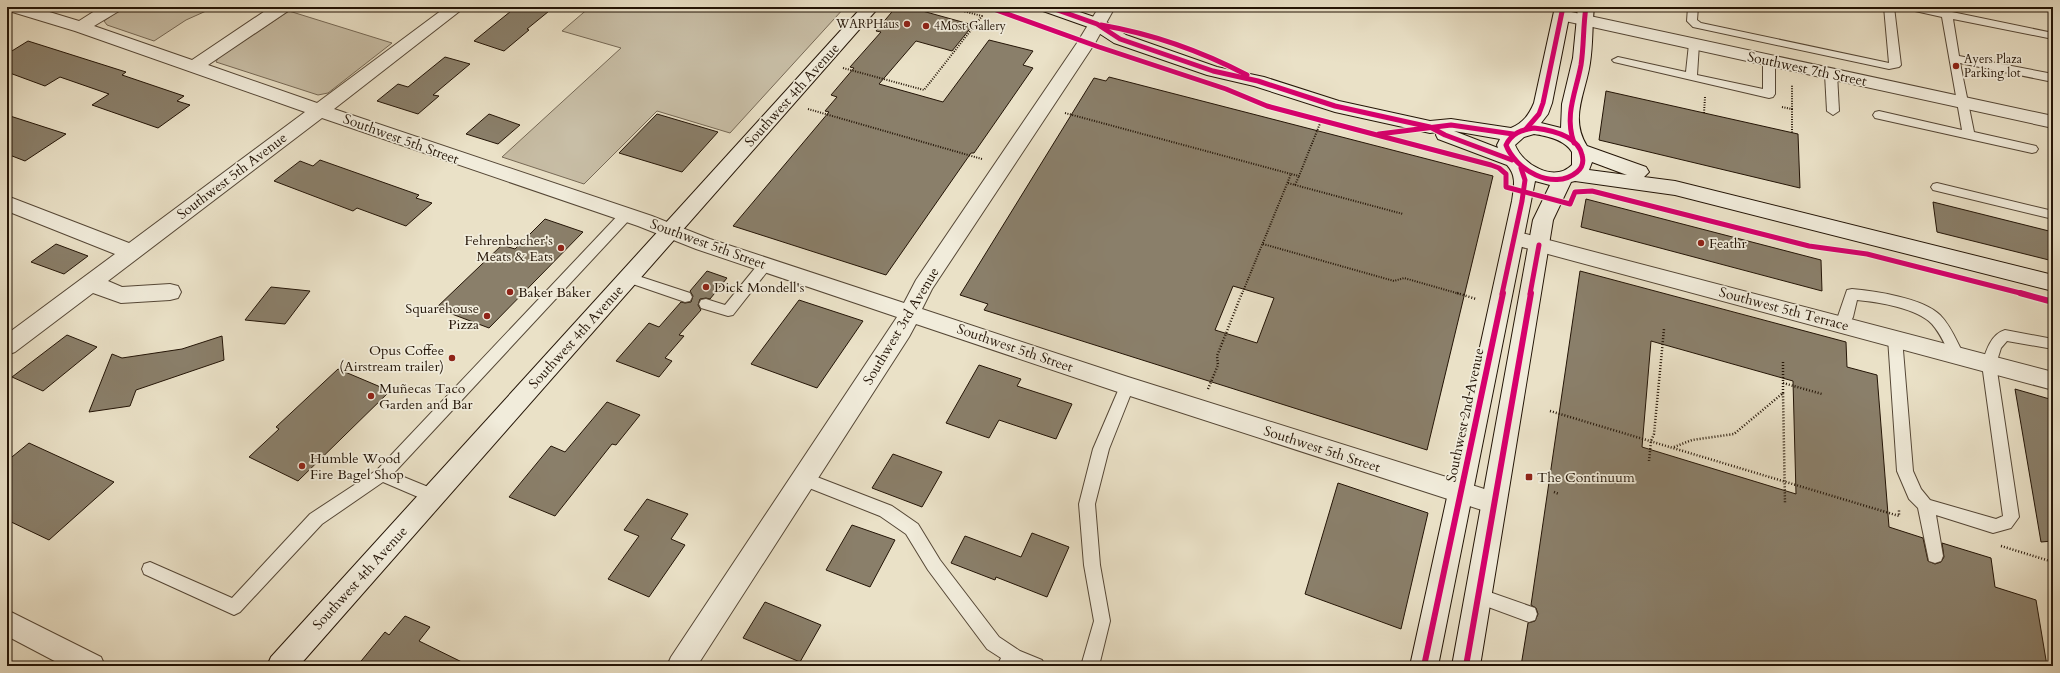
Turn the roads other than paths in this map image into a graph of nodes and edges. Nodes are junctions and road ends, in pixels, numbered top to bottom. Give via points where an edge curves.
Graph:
1 (15, 7) edge
2 (113, 7) edge
3 (282, 7) edge
4 (457, 7) edge
5 (871, 7) edge
6 (1050, 7) edge
7 (1693, 7) edge
8 (1889, 7) edge
9 (1910, 7) edge
10 (2047, 7) edge
11 (2053, 8) edge
12 (1562, 11) edge
13 (1947, 11) edge
14 (1585, 13) edge
15 (1102, 16) edge
16 (81, 27) junction
17 (2053, 36) edge
18 (1694, 44) junction
19 (1954, 58) junction
20 (1618, 60) dead end
21 (1769, 60) junction
22 (193, 67) junction
23 (1831, 74) junction
24 (1691, 76) junction
25 (2053, 78) edge
26 (1963, 103) junction
27 (320, 110) junction
28 (1833, 111) dead end
29 (1879, 115) dead end
30 (2053, 122) edge
31 (1430, 127) junction
32 (1520, 131) junction
33 (1969, 135) junction
34 (1577, 146) junction
35 (2032, 149) dead end
36 (1516, 164) junction
37 (1569, 176) junction
38 (1937, 187) dead end
39 (1675, 188) junction
40 (7, 203) edge
41 (626, 215) junction
42 (2053, 215) edge
43 (671, 230) junction
44 (1514, 238) junction
45 (1539, 245) junction
46 (130, 252) junction
47 (765, 265) junction
48 (629, 278) junction
49 (90, 283) junction
50 (2053, 283) edge
51 (170, 292) dead end
52 (685, 297) dead end
53 (706, 304) dead end
54 (911, 312) junction
55 (1842, 325) junction
56 (1895, 338) junction
57 (2053, 344) edge
58 (7, 346) edge
59 (1957, 355) junction
60 (1989, 364) junction
61 (2053, 381) edge
62 (1126, 386) junction
63 (382, 475) junction
64 (804, 479) junction
65 (1460, 493) junction
66 (432, 496) junction
67 (1494, 503) junction
68 (1925, 505) junction
69 (1934, 556) dead end
70 (150, 568) dead end
71 (1478, 596) junction
72 (1529, 614) dead end
73 (7, 622) edge
74 (1010, 661) edge
75 (91, 666) edge
76 (281, 666) edge
77 (681, 666) edge
78 (1036, 666) edge
79 (1090, 666) edge
80 (1424, 666) edge
81 (1466, 666) edge

1 - 16 street, Southwest 5th Street
2 - 16 street
3 - 22 street
4 - 27 street, Southwest 5th Avenue
5 - 43 street, Southwest 4th Avenue
6 - 15 street
7 - 8 lane via 1692,21 1697,25 1890,66 1895,64
9 - 13 lane
10 - 11 lane
12 - 14 street, Southwest 7th Street
12 - 32 street via 1544,103 1539,114
13 - 17 lane
13 - 19 lane
14 - 18 street, Southwest 7th Street
14 - 34 street via 1581,64 1570,108 1569,133
15 - 31 street via 1120,39 1213,71 1258,81 1335,106
15 - 54 street, Southwest 3rd Avenue via 923,286
16 - 22 street, Southwest 5th Street
18 - 21 street, Southwest 7th Street
18 - 24 lane
19 - 25 lane
19 - 26 lane
20 - 24 lane
21 - 23 street, Southwest 7th Street
21 - 24 lane via 1769,94
22 - 27 street, Southwest 5th Street
23 - 26 street, Southwest 7th Street
23 - 28 lane
26 - 30 street, Southwest 7th Street
26 - 33 lane
27 - 41 street, Southwest 5th Street
27 - 46 street, Southwest 5th Avenue
29 - 33 lane
31 - 32 street via 1451,125 1497,133
31 - 36 street
32 - 34 street via 1544,129 1555,132
32 - 36 street, Southwest 2nd Avenue via 1508,139 1506,145
33 - 35 lane
34 - 37 street via 1583,164
34 - 39 street
36 - 37 street via 1542,176
36 - 44 street, Southwest 2nd Avenue via 1525,180
37 - 39 street
37 - 45 street via 1544,220
38 - 42 lane
39 - 50 street
40 - 46 street
41 - 43 street, Southwest 5th Street
41 - 63 lane
43 - 47 street, Southwest 5th Street
43 - 48 street, Southwest 4th Avenue
44 - 45 street, Southwest 5th Terrace
44 - 65 street, Southwest 2nd Avenue
45 - 55 street, Southwest 5th Terrace
45 - 67 street
46 - 49 street, Southwest 5th Avenue
47 - 53 lane via 728,311
47 - 54 street, Southwest 5th Street
48 - 52 lane
48 - 66 street, Southwest 4th Avenue
49 - 51 street via 121,295
49 - 58 street, Southwest 5th Avenue
54 - 62 street, Southwest 5th Street
54 - 64 street, Southwest 3rd Avenue via 902,331
55 - 56 street, Southwest 5th Terrace
55 - 59 lane via 1847,318 1852,294 1863,295 1931,315 1938,321
56 - 59 street, Southwest 5th Terrace
56 - 68 lane via 1906,471 1915,494
57 - 60 lane via 2005,335 1993,350
59 - 60 street, Southwest 5th Terrace
60 - 61 street, Southwest 5th Terrace
60 - 68 lane via 2011,517 2002,526 1993,526
62 - 65 street, Southwest 5th Street
62 - 79 lane via 1101,449 1087,504 1092,565 1102,621
63 - 66 lane
63 - 70 lane via 316,519 234,607
64 - 74 lane via 886,511 912,529 934,565 993,643
64 - 77 street, Southwest 3rd Avenue
65 - 67 street, Southwest 5th Street
65 - 80 street, Southwest 2nd Avenue
66 - 76 street, Southwest 4th Avenue
67 - 71 street
68 - 69 lane via 1931,525
71 - 72 lane
71 - 81 street
73 - 75 street
74 - 78 lane

